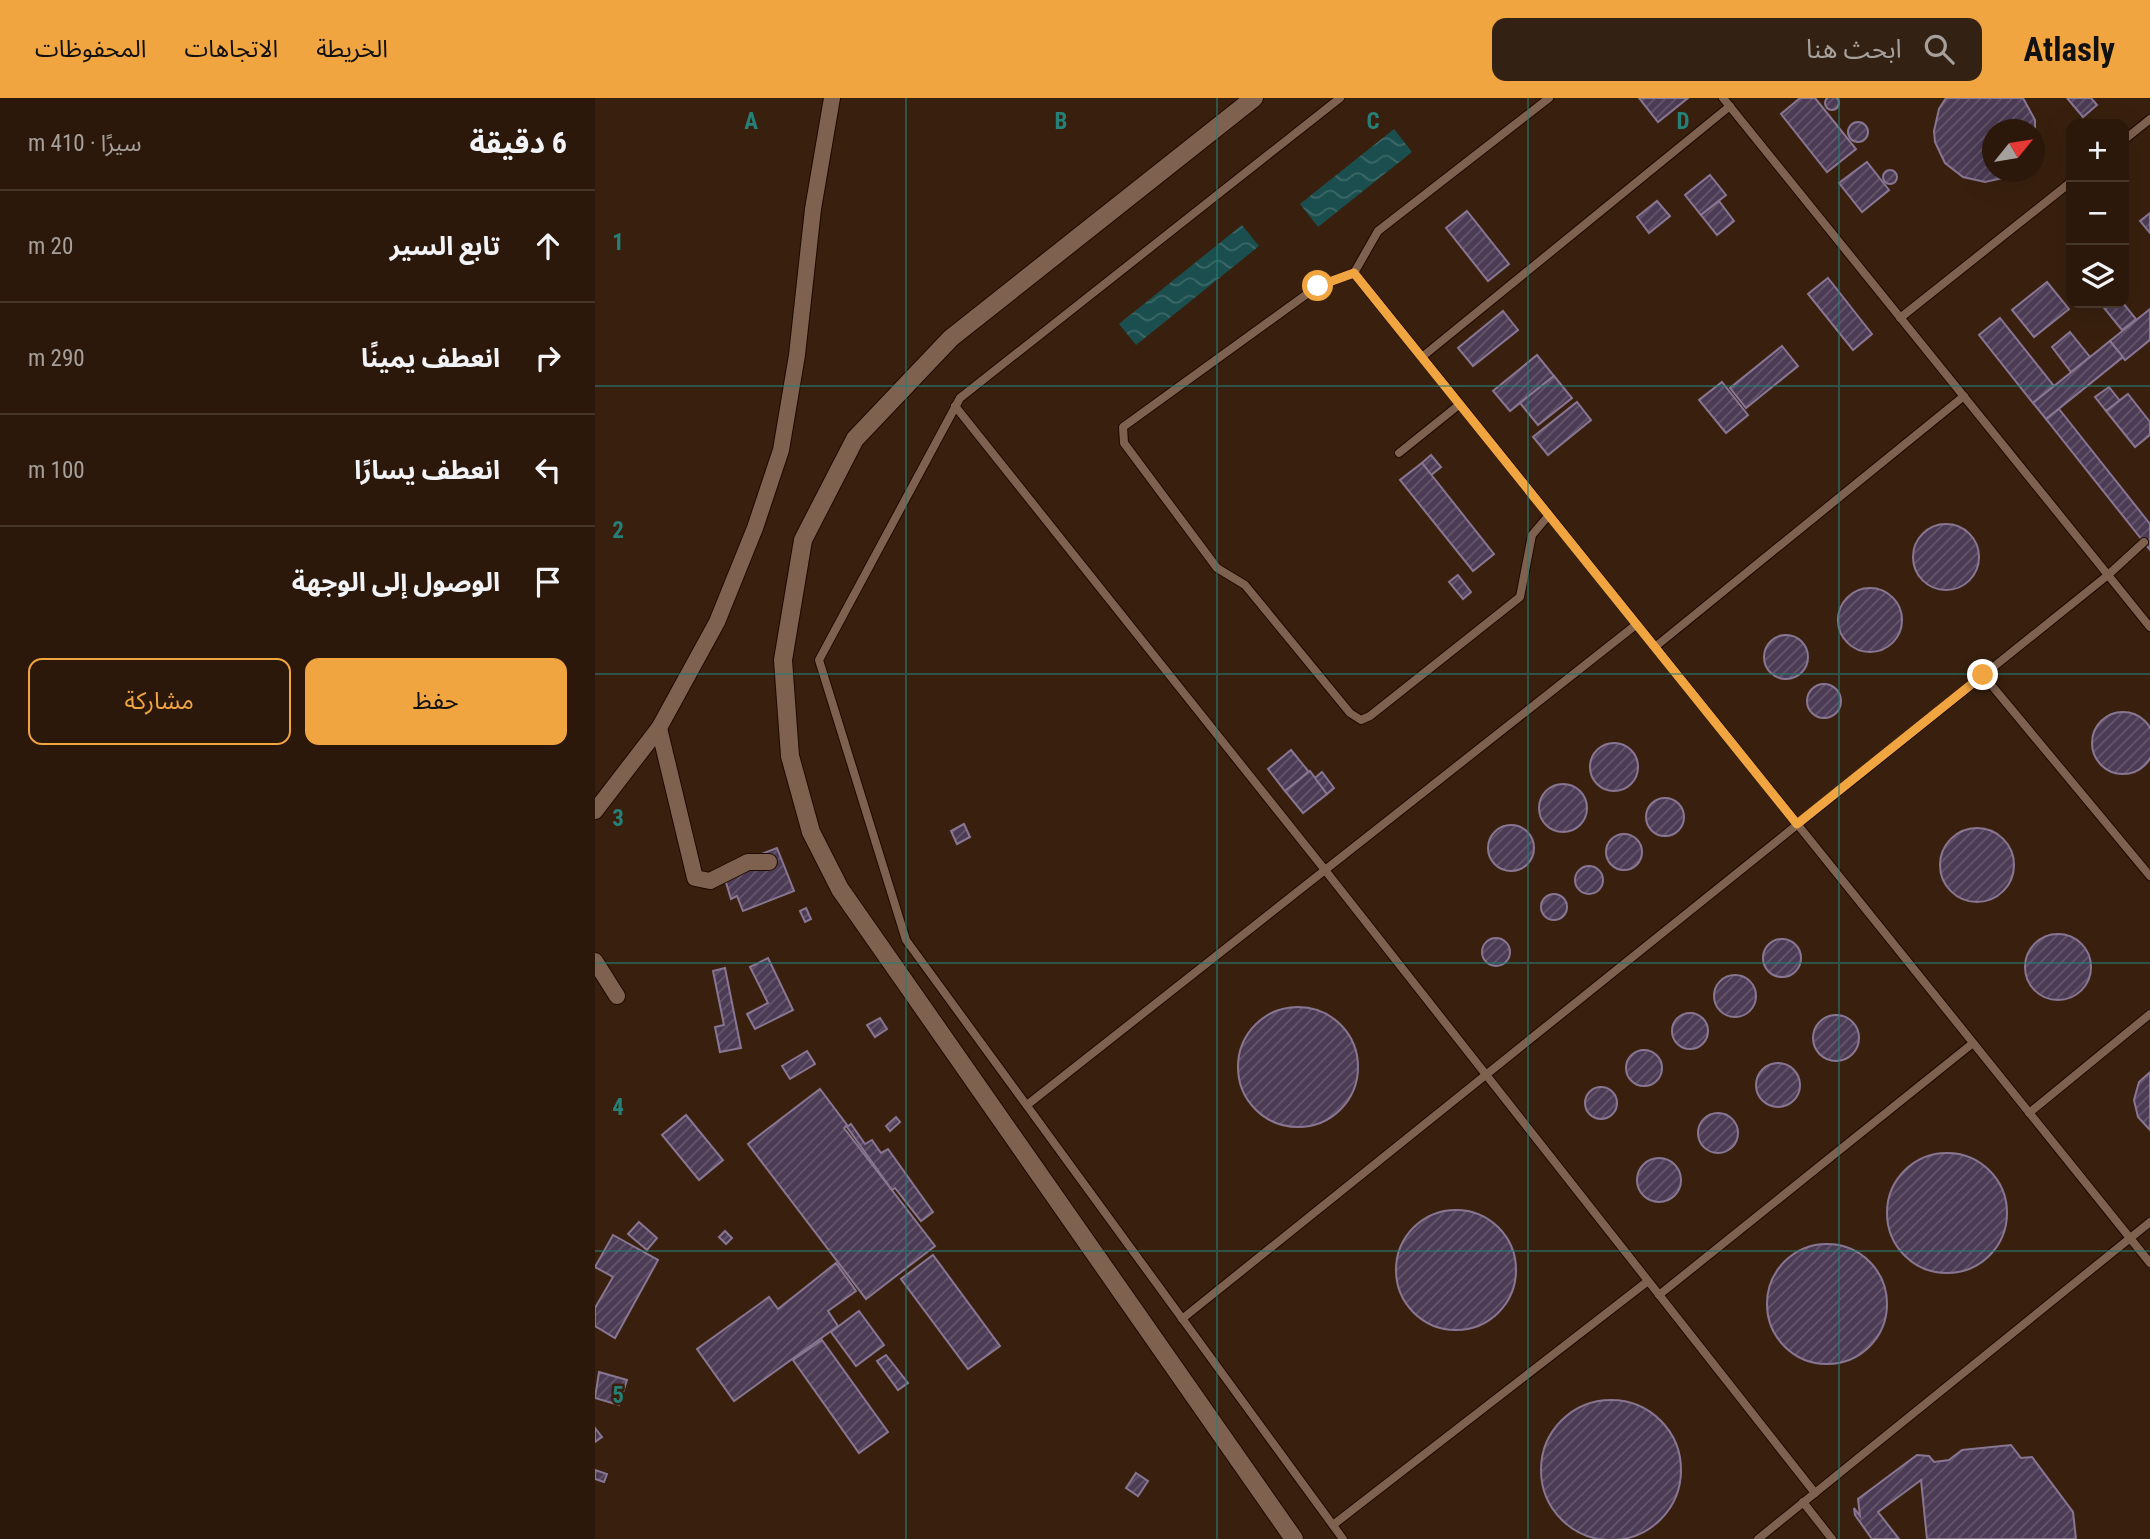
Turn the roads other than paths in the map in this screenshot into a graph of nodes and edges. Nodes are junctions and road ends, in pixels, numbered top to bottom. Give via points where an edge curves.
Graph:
1 (832, 98) edge
2 (1254, 98) edge
3 (1340, 98) edge
4 (1549, 98) edge
5 (1723, 98) edge
6 (1730, 106) junction
7 (2150, 119) edge
8 (2129, 136) edge
9 (2066, 186) edge
10 (1354, 273) junction
11 (1901, 318) junction
12 (1422, 357) junction
13 (1964, 396) junction
14 (1460, 404) junction
15 (955, 406) junction
16 (1399, 453) dead end
17 (1549, 515) junction
18 (2144, 542) dead end
19 (2108, 575) junction
20 (1637, 624) junction
21 (2150, 627) edge
22 (1655, 648) junction
23 (1983, 675) junction
24 (659, 728) junction
25 (597, 805) edge
26 (1797, 824) junction
27 (769, 862) dead end
28 (1325, 870) junction
29 (2150, 876) edge
30 (595, 961) edge
31 (617, 996) dead end
32 (2150, 1014) edge
33 (1973, 1044) junction
34 (1486, 1075) junction
35 (1027, 1105) junction
36 (2029, 1113) junction
37 (2150, 1222) edge
38 (2130, 1238) junction
39 (2150, 1263) edge
40 (1648, 1281) junction
41 (1659, 1295) junction
42 (1182, 1319) junction
43 (1815, 1493) junction
44 (1803, 1502) junction
45 (1333, 1525) junction
46 (1294, 1539) edge
47 (1342, 1539) edge
48 (1758, 1539) edge
49 (1832, 1539) edge

1 - 24 street via 781,450 717,622
2 - 46 street via 951,338 855,439 803,540 783,660 790,756 811,832 840,889
3 - 15 lane
4 - 10 lane via 1378,231
5 - 6 lane
6 - 11 lane
6 - 12 lane
7 - 8 lane
9 - 11 lane
10 - 12 lane
10 - 17 lane via 1318,286 1122,426 1124,443 1217,568 1245,586 1350,713 1361,720 1520,597 1532,536
11 - 13 lane
12 - 14 lane
13 - 19 lane
13 - 22 lane
14 - 16 lane
14 - 17 lane
15 - 28 lane
15 - 35 lane via 819,660 906,940
17 - 20 lane
18 - 19 lane
19 - 21 lane
19 - 23 lane
20 - 22 lane
20 - 28 lane
22 - 26 lane
23 - 26 lane
23 - 29 lane
24 - 25 street
24 - 27 street via 695,878 710,881 748,862
26 - 33 lane
26 - 34 lane
28 - 34 lane
28 - 35 lane
30 - 31 street
32 - 36 lane
33 - 36 lane
33 - 41 lane
34 - 40 lane
34 - 42 lane
35 - 42 lane
36 - 38 lane
37 - 38 lane
38 - 39 lane
38 - 43 lane
40 - 41 lane
40 - 45 lane
41 - 43 lane
42 - 45 lane
43 - 44 lane
44 - 48 lane
44 - 49 lane
45 - 47 lane

